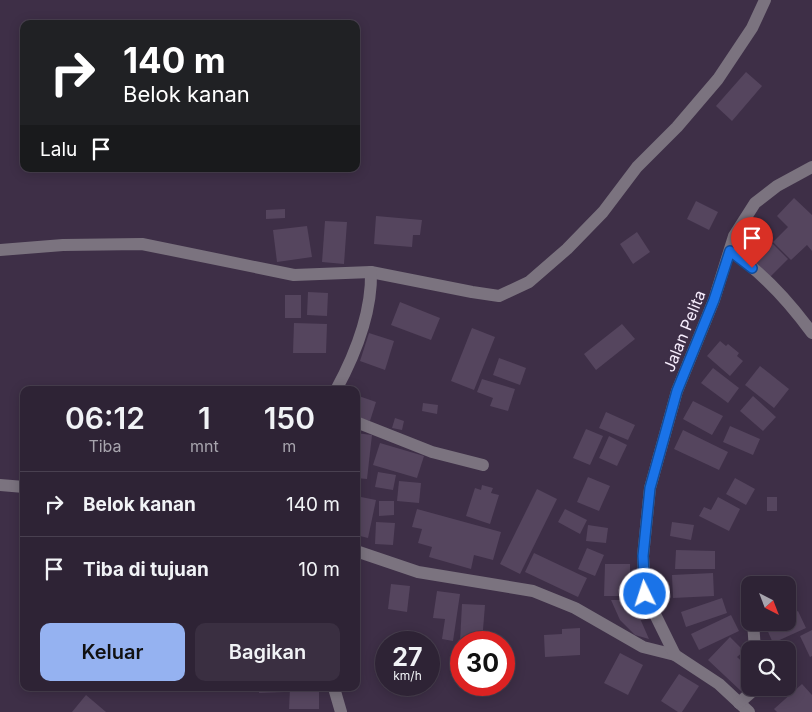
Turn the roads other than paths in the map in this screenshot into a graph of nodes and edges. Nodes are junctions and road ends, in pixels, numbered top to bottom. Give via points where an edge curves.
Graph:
1 (765, 0) edge
2 (812, 167) edge
3 (0, 250) edge
4 (730, 251) junction
5 (371, 272) junction
6 (812, 333) edge
7 (338, 386) edge
8 (360, 424) edge
9 (483, 465) dead end
10 (0, 485) edge
11 (20, 487) edge
12 (360, 552) edge
13 (675, 655) junction
14 (335, 691) edge
15 (747, 696) edge
16 (739, 703) junction
17 (340, 712) edge
18 (749, 712) edge

1 - 5 street via 752,28 718,80 637,167 568,249 529,282 498,296
2 - 4 street, Jalan Pelita via 777,186 755,203 734,236
3 - 5 street via 142,244 294,275
4 - 6 street via 773,288
4 - 13 street, Jalan Pelita via 677,391 650,488 643,556 645,594
5 - 7 street via 372,290 364,320
8 - 9 street via 432,452
10 - 11 street
12 - 13 street via 418,572 532,591 575,608 643,647
13 - 16 street via 719,684
14 - 17 street
15 - 16 street
16 - 18 street

